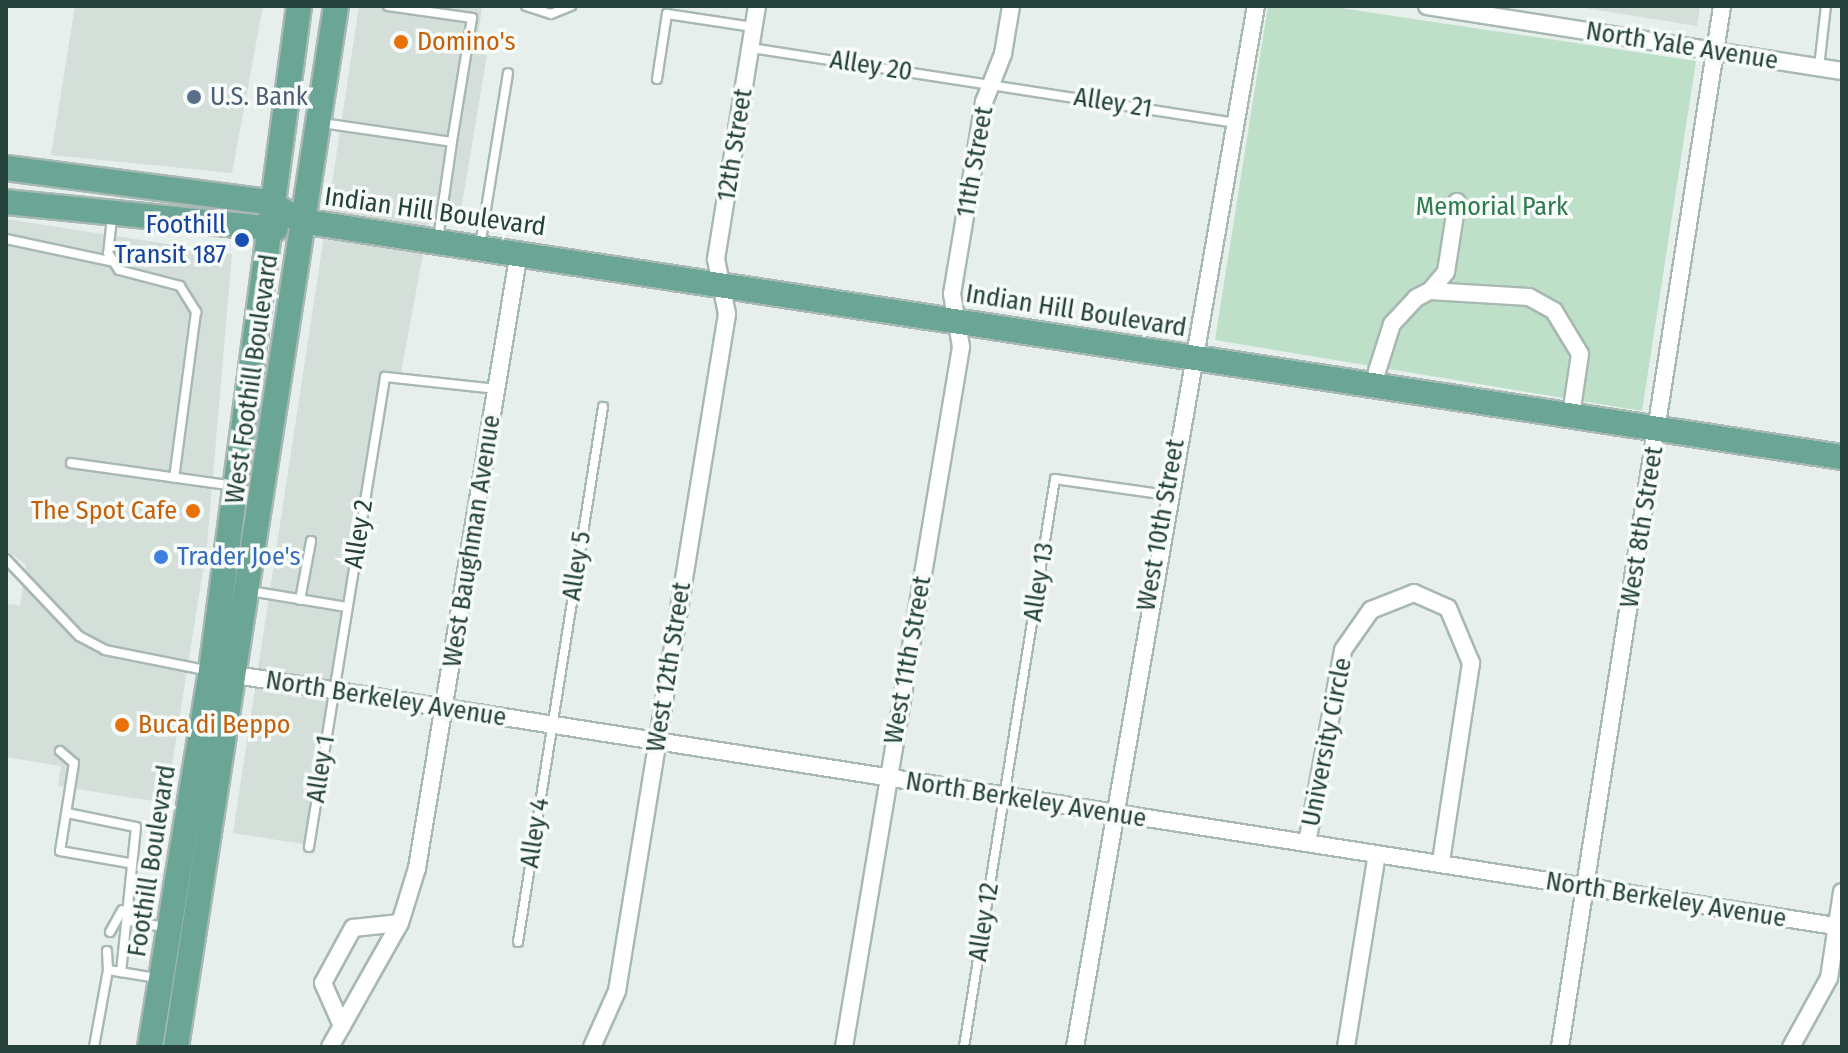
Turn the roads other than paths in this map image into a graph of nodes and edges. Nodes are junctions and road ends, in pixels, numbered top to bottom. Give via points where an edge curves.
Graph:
1 (299, 6) edge
2 (336, 6) edge
3 (388, 6) edge
4 (526, 6) edge
5 (571, 6) edge
6 (757, 6) edge
7 (1011, 6) edge
8 (1256, 6) edge
9 (1427, 6) edge
10 (1722, 6) edge
11 (1826, 6) edge
12 (754, 27) junction
13 (751, 48) junction
14 (1715, 50) junction
15 (1819, 67) junction
16 (1842, 71) edge
17 (508, 73) dead end
18 (657, 79) dead end
19 (991, 84) junction
20 (317, 122) junction
21 (1235, 123) junction
22 (452, 142) junction
23 (6, 168) edge
24 (6, 202) edge
25 (268, 202) junction
26 (1457, 202) dead end
27 (112, 217) junction
28 (301, 221) junction
29 (263, 233) junction
30 (6, 239) edge
31 (438, 240) junction
32 (480, 246) junction
33 (519, 252) junction
34 (114, 262) junction
35 (723, 283) junction
36 (1430, 291) junction
37 (956, 320) junction
38 (1195, 359) junction
39 (1373, 384) junction
40 (497, 389) junction
41 (603, 407) dead end
42 (1571, 415) junction
43 (1657, 429) junction
44 (1842, 457) edge
45 (71, 463) dead end
46 (174, 478) junction
47 (235, 487) junction
48 (1167, 495) junction
49 (311, 541) dead end
50 (229, 542) joint
51 (6, 559) edge
52 (250, 591) junction
53 (300, 600) junction
54 (347, 607) junction
55 (211, 671) junction
56 (237, 676) junction
57 (334, 691) junction
58 (444, 709) junction
59 (551, 725) junction
60 (657, 742) junction
61 (60, 751) dead end
62 (888, 779) junction
63 (1005, 796) junction
64 (67, 813) junction
65 (1113, 813) junction
66 (1307, 843) junction
67 (309, 847) dead end
68 (1377, 854) junction
69 (1441, 862) junction
70 (129, 863) junction
71 (1585, 888) junction
72 (1842, 892) edge
73 (122, 910) junction
74 (130, 921) junction
75 (400, 923) junction
76 (1839, 927) edge
77 (169, 928) junction
78 (110, 932) dead end
79 (518, 942) dead end
80 (107, 951) dead end
81 (108, 970) junction
82 (121, 972) junction
83 (161, 978) junction
84 (342, 1026) junction
85 (94, 1047) edge
86 (150, 1047) edge
87 (176, 1047) edge
88 (330, 1047) edge
89 (592, 1047) edge
90 (844, 1047) edge
91 (964, 1047) edge
92 (1075, 1047) edge
93 (1346, 1047) edge
94 (1560, 1047) edge
95 (1791, 1047) edge

1 - 25 main road
2 - 20 main road
3 - 22 lane via 472,18
4 - 5 lane via 551,14
6 - 12 street, 12th Street
7 - 19 street, 11th Street
8 - 21 street, West 10th Street
9 - 14 street, North Yale Avenue
10 - 14 street, West 8th Street
11 - 15 lane
12 - 13 street, 12th Street
12 - 18 lane via 667,14
13 - 19 lane, Alley 20
13 - 35 street, 12th Street via 716,259
14 - 15 street, North Yale Avenue
14 - 43 street, West 8th Street
15 - 16 street, North Yale Avenue
17 - 32 lane
19 - 21 lane, Alley 21
19 - 37 street, 11th Street via 952,294
20 - 22 lane
20 - 28 main road
21 - 38 street, West 10th Street
22 - 31 lane
23 - 25 main road, Indian Hill Boulevard
24 - 27 main road, Indian Hill Boulevard
25 - 28 main road, Indian Hill Boulevard
25 - 29 main road
26 - 36 street via 1446,272
27 - 29 main road, Indian Hill Boulevard
27 - 34 lane
28 - 29 main road, Indian Hill Boulevard
28 - 31 main road, Indian Hill Boulevard
28 - 52 main road, West Foothill Boulevard
29 - 47 main road, West Foothill Boulevard
30 - 34 lane
31 - 32 main road, Indian Hill Boulevard
32 - 33 main road, Indian Hill Boulevard
33 - 35 main road, Indian Hill Boulevard
33 - 40 street, West Baughman Avenue
34 - 46 lane via 119,270 180,286 196,312
35 - 37 main road, Indian Hill Boulevard
35 - 60 street, West 12th Street via 727,314
36 - 39 street via 1392,324
36 - 42 street via 1529,297 1554,311 1580,354
37 - 38 main road, Indian Hill Boulevard
37 - 62 street, West 11th Street via 961,347
38 - 39 main road, Indian Hill Boulevard
38 - 48 street, West 10th Street
39 - 42 main road, Indian Hill Boulevard
40 - 54 lane, Alley 2 via 385,377
40 - 58 street, West Baughman Avenue
41 - 59 lane, Alley 5
42 - 43 main road, Indian Hill Boulevard
43 - 44 main road, Indian Hill Boulevard
43 - 71 street, West 8th Street
45 - 46 lane
46 - 47 lane
47 - 50 main road, West Foothill Boulevard
48 - 63 lane, Alley 13 via 1055,479
48 - 65 street, West 10th Street
49 - 53 lane
50 - 55 main road, Foothill Boulevard
51 - 55 lane via 69,630 105,650
52 - 53 lane
52 - 56 main road, Foothill Boulevard
53 - 54 lane
54 - 57 lane, Alley 2
55 - 56 street, North Berkeley Avenue
55 - 77 main road, Foothill Boulevard
56 - 57 street, North Berkeley Avenue
56 - 87 main road, Foothill Boulevard
57 - 58 street, North Berkeley Avenue
57 - 67 lane, Alley 1
58 - 59 street, North Berkeley Avenue
58 - 75 street, West Baughman Avenue
59 - 60 street, North Berkeley Avenue
59 - 79 lane, Alley 4
60 - 62 street, North Berkeley Avenue
60 - 89 street, West 12th Street via 617,991
61 - 64 lane via 74,763
62 - 63 street, North Berkeley Avenue
62 - 90 street, West 11th Street
63 - 65 street, North Berkeley Avenue
63 - 91 lane, Alley 12
64 - 70 lane via 136,827
64 - 70 lane via 60,851
65 - 66 street, North Berkeley Avenue
65 - 92 street, West 10th Street
66 - 68 street, North Berkeley Avenue
66 - 69 street, University Circle via 1343,650 1371,610 1414,593 1448,608 1471,663
68 - 69 street, North Berkeley Avenue
68 - 93 street
69 - 71 street, North Berkeley Avenue
70 - 73 lane
71 - 76 street, North Berkeley Avenue
71 - 94 street, West 8th Street
72 - 76 street
73 - 74 lane
73 - 78 lane
74 - 77 lane
74 - 82 lane
75 - 84 street, West Baughman Avenue
75 - 84 street via 353,928 323,983
76 - 95 street via 1829,978
77 - 83 main road, Foothill Boulevard
80 - 81 lane
81 - 82 lane
81 - 85 lane
82 - 83 lane
83 - 86 main road, Foothill Boulevard
84 - 88 street, West Baughman Avenue

